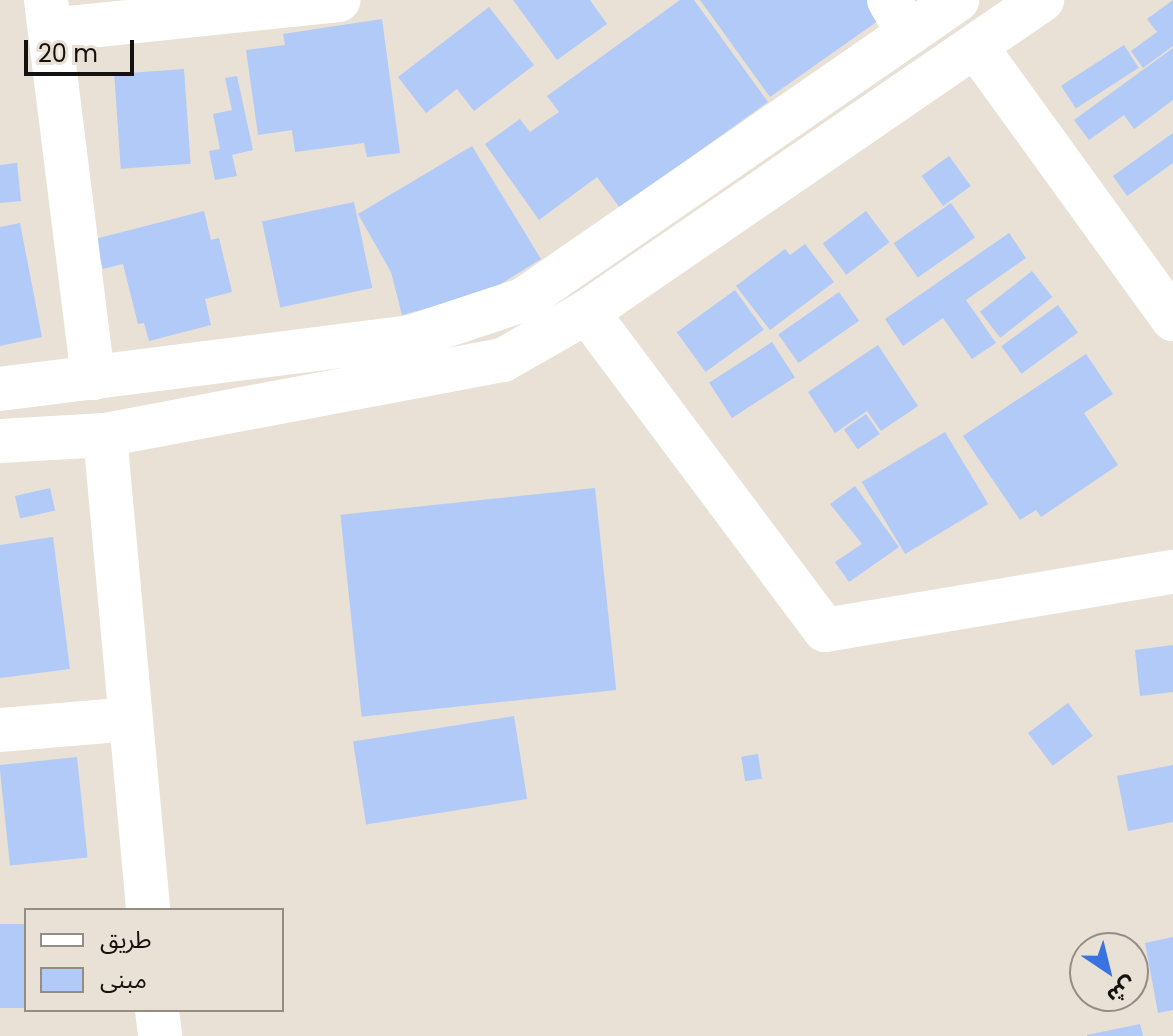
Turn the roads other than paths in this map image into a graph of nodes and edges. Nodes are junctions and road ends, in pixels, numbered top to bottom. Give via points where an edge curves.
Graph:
1 (338, 0) edge
2 (956, 0) edge
3 (1042, 0) edge
4 (48, 15) edge
5 (899, 17) edge
6 (976, 47) junction
7 (587, 312) junction
8 (1173, 319) edge
9 (93, 378) junction
10 (0, 389) edge
11 (105, 435) junction
12 (0, 441) edge
13 (1173, 572) edge
14 (130, 719) junction
15 (0, 730) edge
16 (148, 908) edge
17 (157, 1012) edge
18 (160, 1036) edge

1 - 4 street
2 - 5 street
3 - 6 street
4 - 9 street
5 - 9 street via 523,300 411,337
6 - 7 street
6 - 8 street
7 - 11 street via 503,360
7 - 13 street via 825,630
9 - 10 street
11 - 12 street
11 - 14 street
14 - 15 street
14 - 16 street
17 - 18 street

